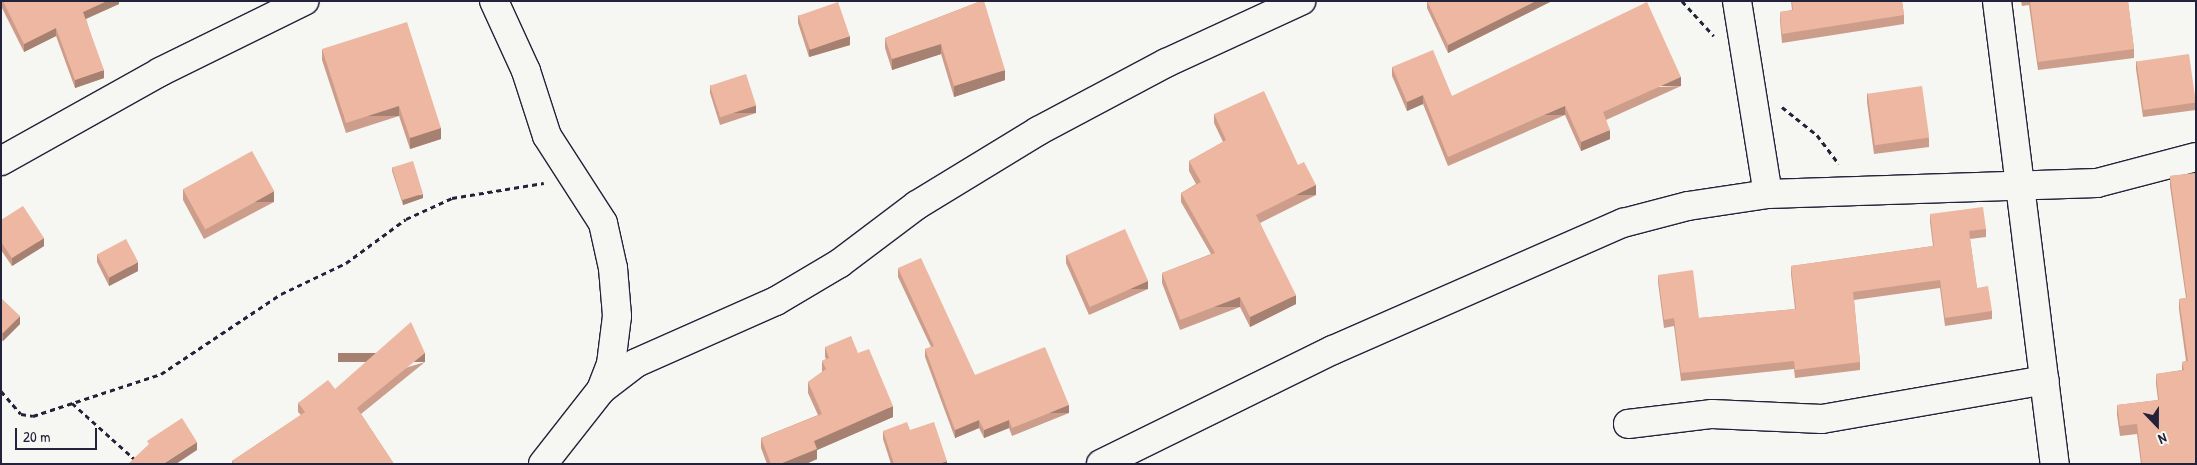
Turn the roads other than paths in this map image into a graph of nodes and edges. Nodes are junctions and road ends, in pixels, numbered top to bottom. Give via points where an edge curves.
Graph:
1 (304, 1) edge
2 (494, 1) edge
3 (1301, 1) edge
4 (1737, 1) edge
5 (1997, 1) edge
6 (2196, 157) edge
7 (1, 161) edge
8 (2017, 188) junction
9 (1768, 194) junction
10 (2045, 380) junction
11 (601, 390) junction
12 (1628, 424) dead end
13 (543, 464) edge
14 (1100, 464) edge
15 (2055, 464) edge

1 - 7 street via 160,72
2 - 11 street via 526,71 547,136 602,223 613,268 615,342
3 - 11 street via 1166,63 1038,131 917,205 840,263 776,301 636,363
4 - 9 street
5 - 8 street
6 - 8 street via 2097,183
8 - 9 street via 1858,188
8 - 10 street
9 - 14 street via 1688,206 1623,223 1333,350
10 - 12 street via 1822,419 1712,414
10 - 15 street
11 - 13 street

